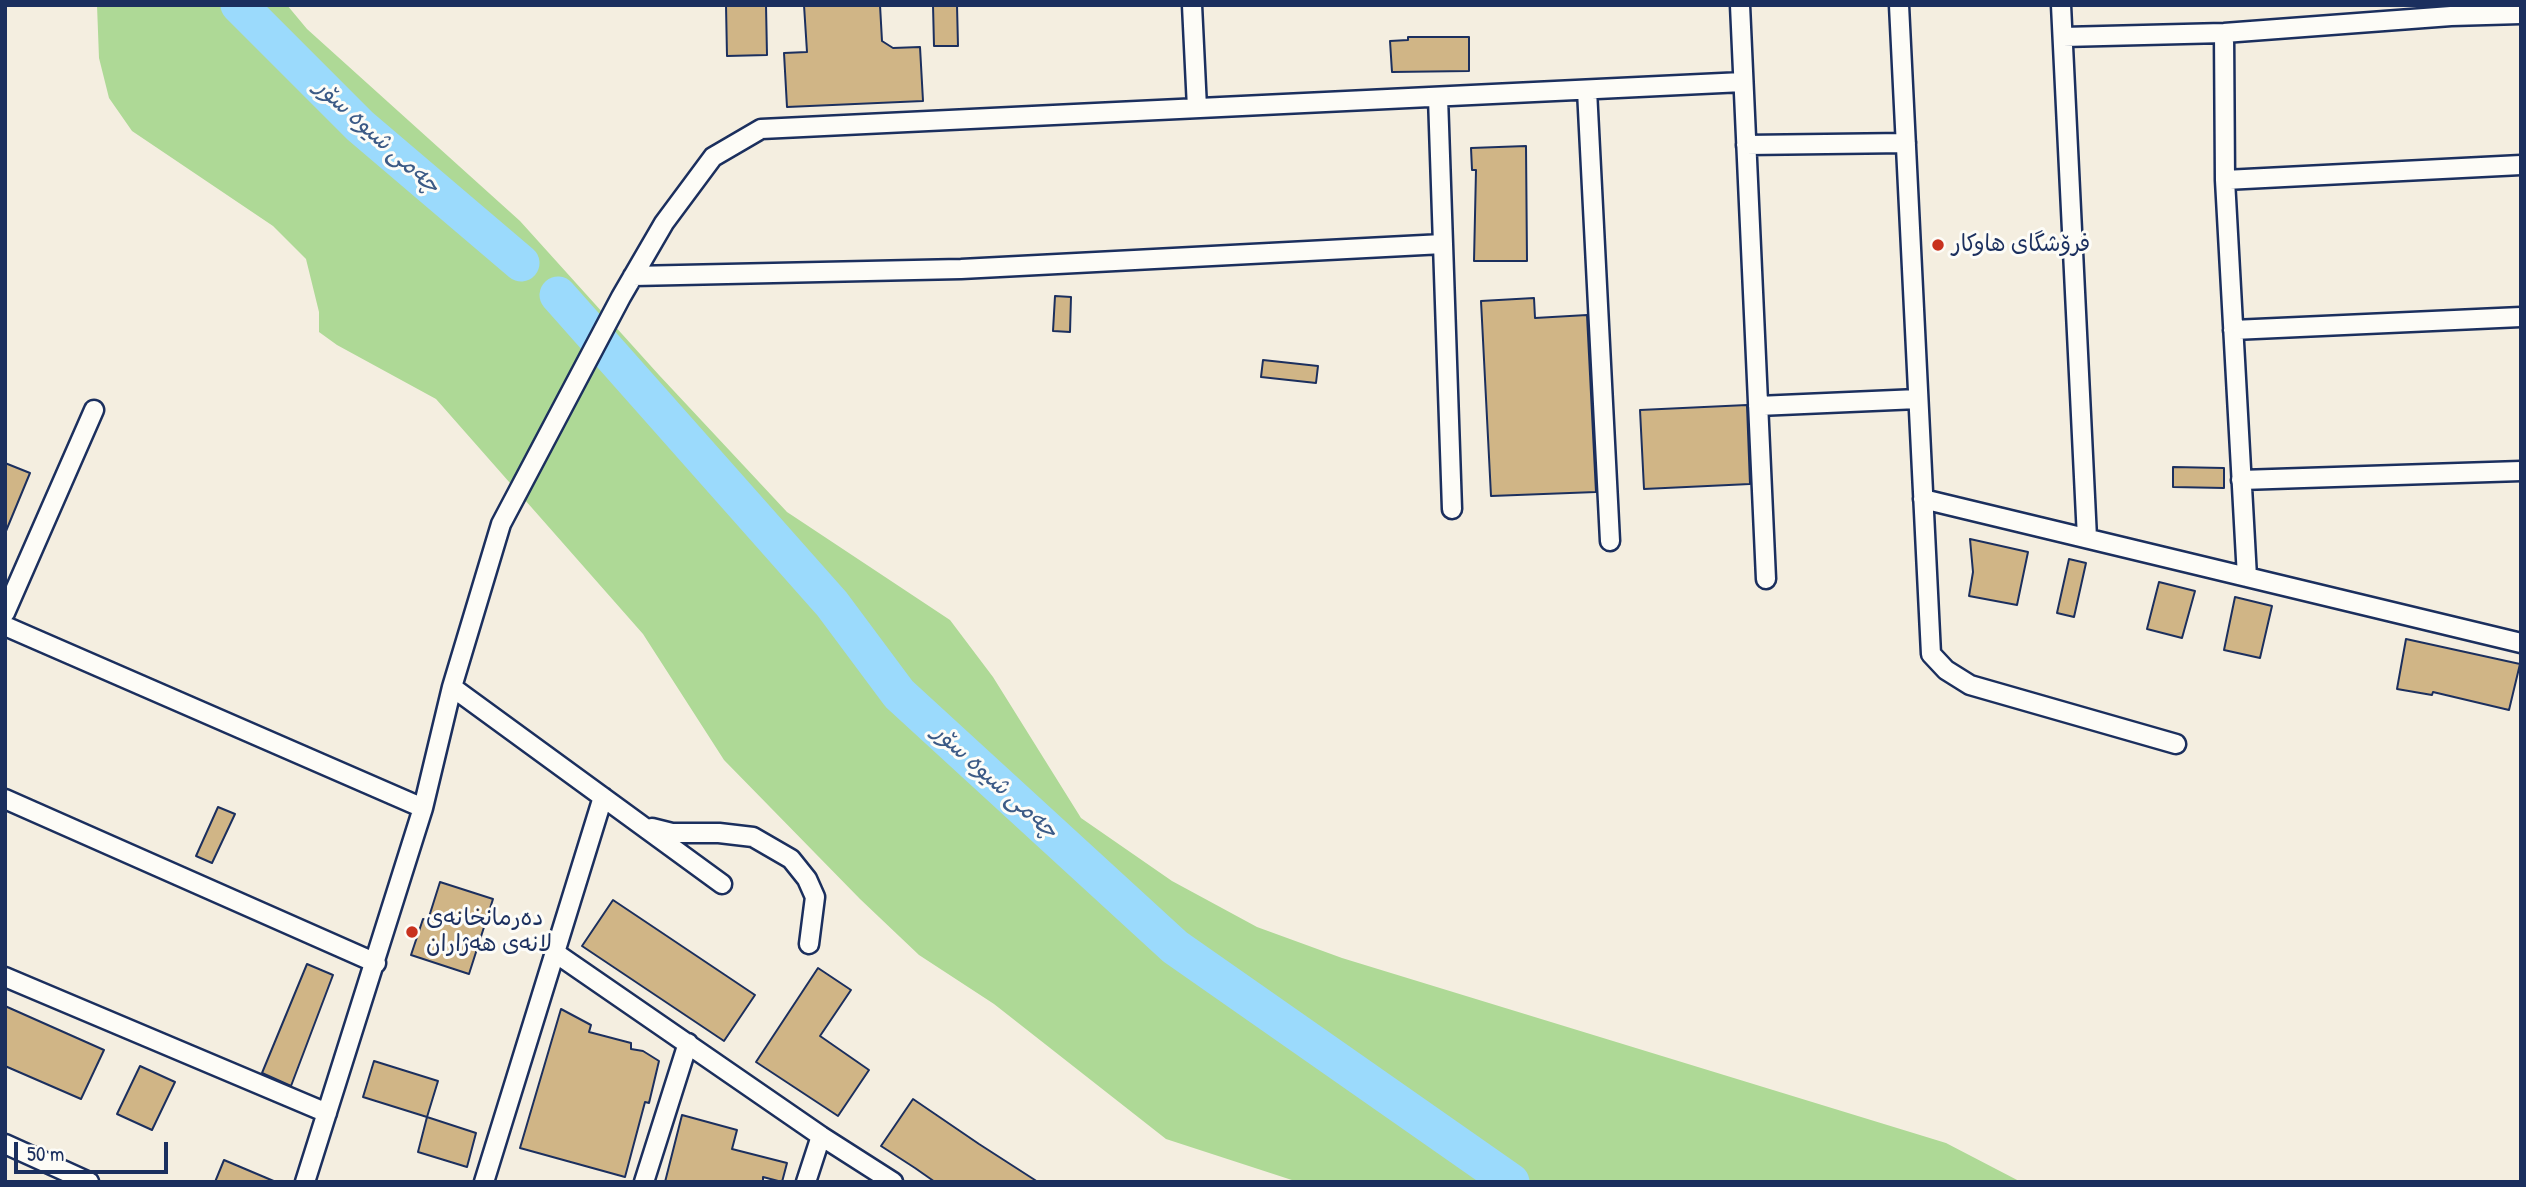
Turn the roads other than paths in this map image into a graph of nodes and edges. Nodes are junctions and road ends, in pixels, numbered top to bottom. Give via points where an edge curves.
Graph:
1 (1192, 5) edge
2 (1740, 5) edge
3 (1899, 5) edge
4 (2061, 5) edge
5 (2451, 11) edge
6 (2521, 13) edge
7 (2224, 33) junction
8 (2063, 37) junction
9 (1744, 82) junction
10 (1587, 90) junction
11 (1438, 97) junction
12 (1197, 108) junction
13 (1906, 142) junction
14 (1746, 145) junction
15 (2521, 165) edge
16 (2225, 180) junction
17 (1443, 244) junction
18 (633, 276) junction
19 (2521, 317) edge
20 (2233, 330) junction
21 (1918, 399) junction
22 (1758, 406) junction
23 (94, 410) dead end
24 (2521, 471) edge
25 (2241, 480) junction
26 (1923, 499) junction
27 (1452, 509) dead end
28 (2087, 538) junction
29 (1610, 541) dead end
30 (2247, 577) junction
31 (1766, 579) dead end
32 (5, 613) edge
33 (5, 626) edge
34 (2521, 643) edge
35 (452, 687) junction
36 (2175, 744) dead end
37 (603, 797) junction
38 (5, 799) edge
39 (423, 808) junction
40 (645, 827) junction
41 (722, 884) dead end
42 (809, 944) dead end
43 (557, 954) junction
44 (376, 963) junction
45 (5, 977) edge
46 (688, 1043) junction
47 (327, 1113) junction
48 (821, 1136) junction
49 (5, 1144) edge
50 (89, 1182) edge
51 (305, 1182) edge
52 (484, 1182) edge
53 (645, 1182) edge
54 (806, 1182) edge
55 (893, 1182) edge

1 - 12 street
2 - 9 street
3 - 13 street
4 - 8 street
5 - 6 street
5 - 7 street
7 - 8 street
7 - 16 street
8 - 28 street
9 - 10 street
9 - 14 street
10 - 11 street
10 - 29 street
11 - 12 street
11 - 17 street
12 - 18 street via 761,130 713,157 664,223
13 - 14 street
13 - 21 street
14 - 22 street
15 - 16 street
16 - 20 street
17 - 18 street via 961,269
17 - 27 street
18 - 35 street via 502,524
19 - 20 street
20 - 25 street
21 - 22 street
21 - 26 street
22 - 31 street
23 - 32 street
24 - 25 street
25 - 30 street
26 - 28 street
26 - 36 street via 1931,654 1947,670 1970,685
28 - 30 street
30 - 34 street
33 - 39 street
35 - 37 street
35 - 39 street
37 - 40 street
37 - 43 street
38 - 44 street
39 - 44 street
40 - 41 street
40 - 42 street via 753,837 791,859 815,897
43 - 46 street
43 - 52 street
44 - 47 street
45 - 47 street
46 - 48 street
46 - 53 street
47 - 51 street
48 - 54 street
48 - 55 street
49 - 50 street

